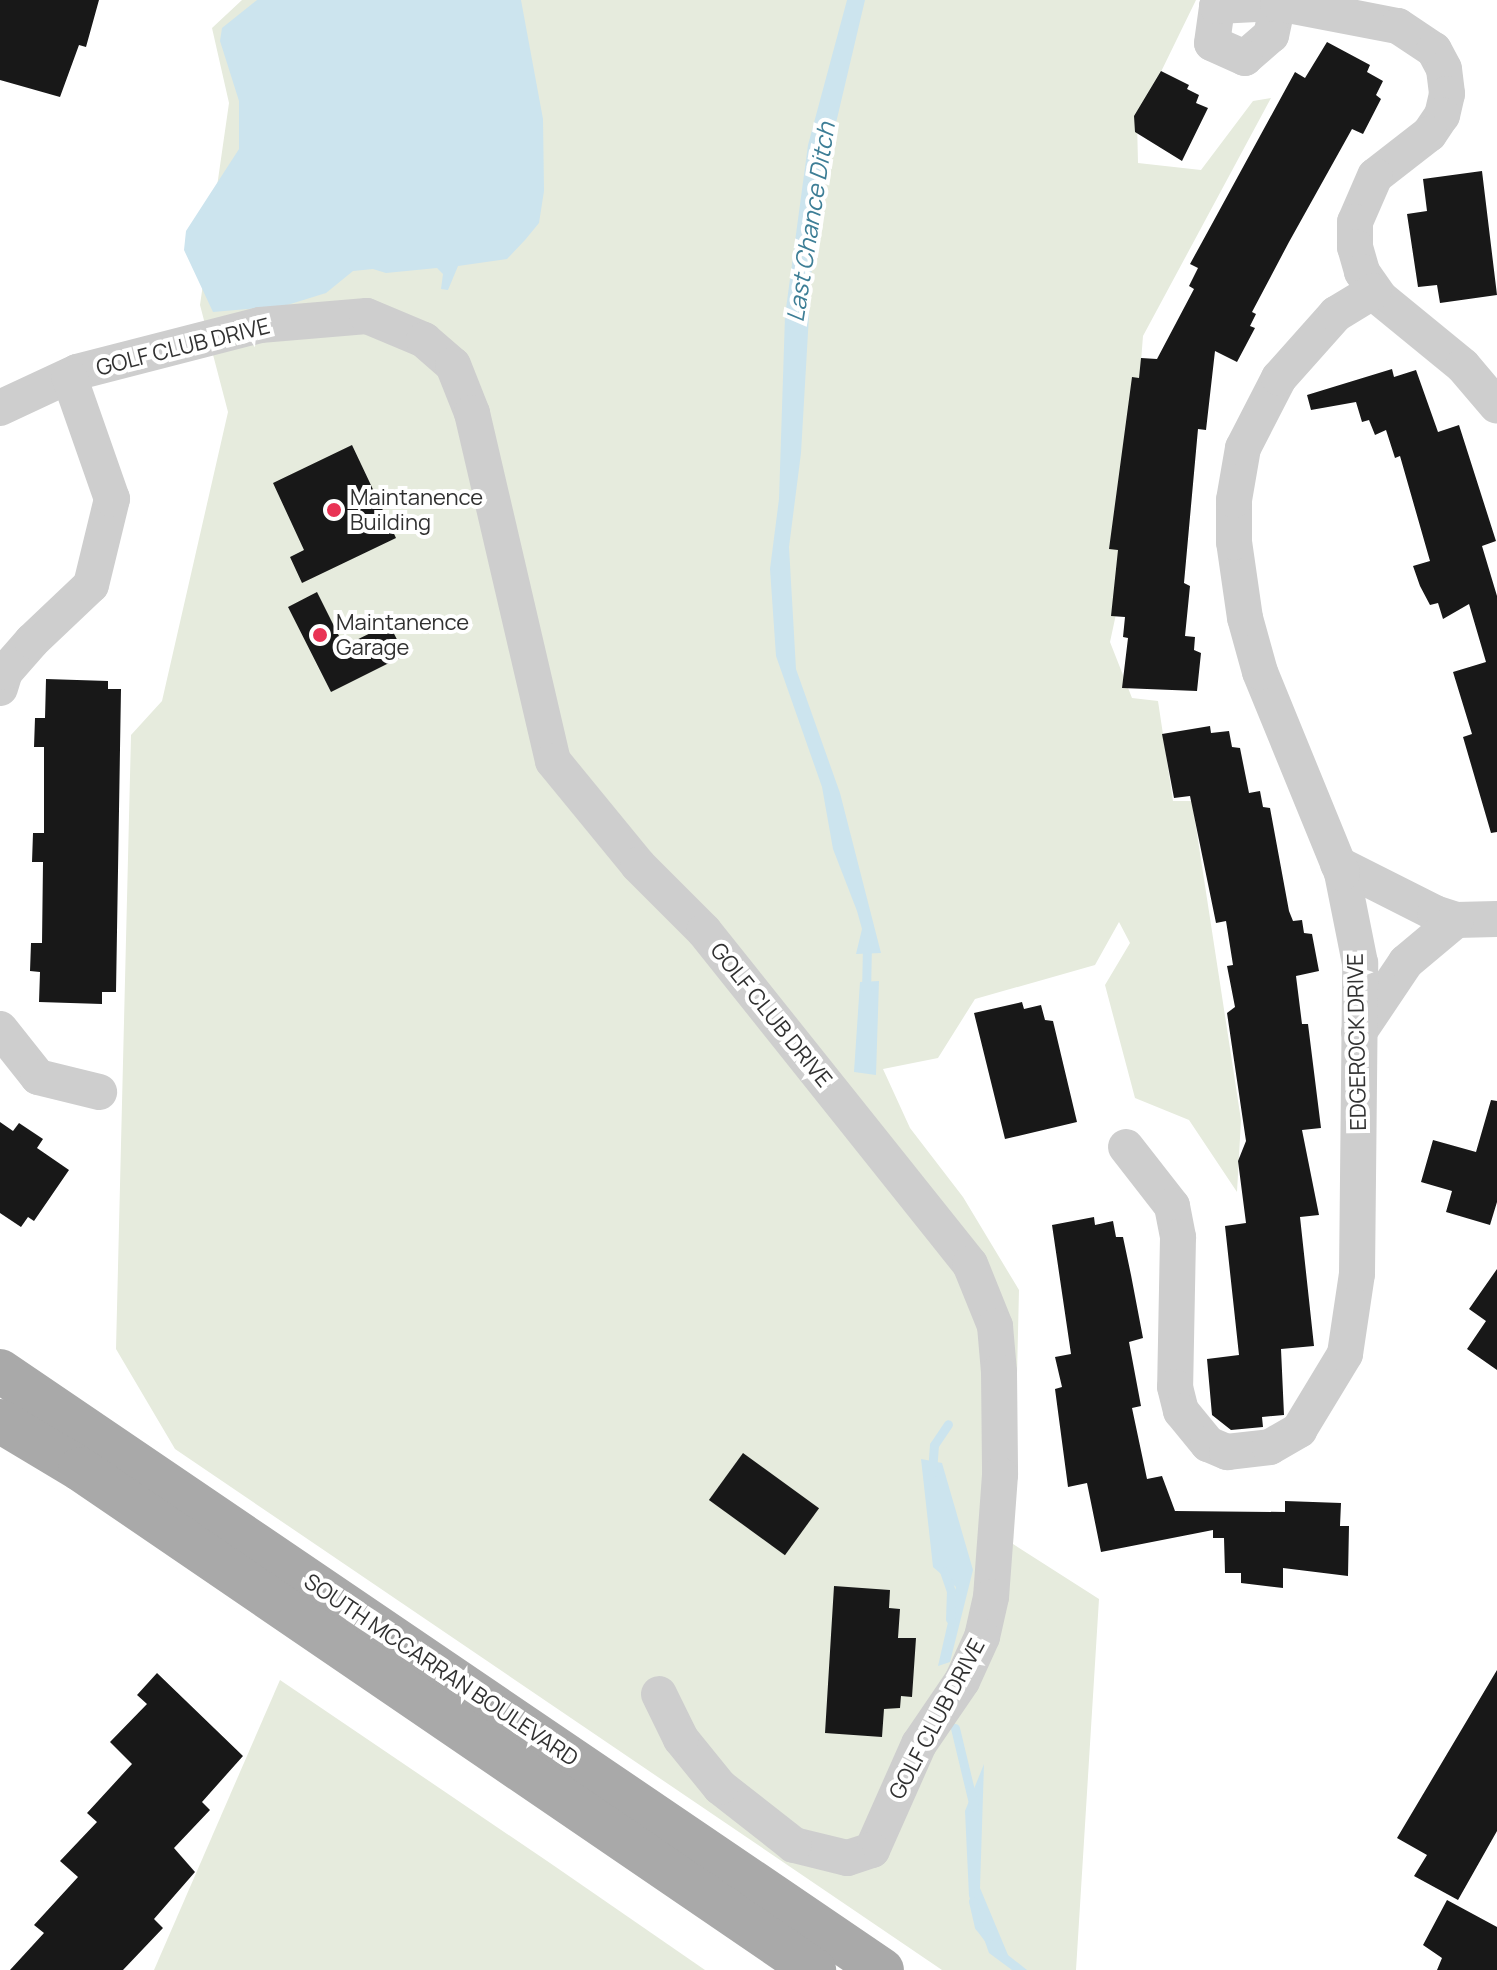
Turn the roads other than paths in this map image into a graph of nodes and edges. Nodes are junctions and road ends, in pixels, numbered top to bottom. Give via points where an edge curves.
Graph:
1 (1278, 3) dead end
2 (1374, 291) junction
3 (69, 376) junction
4 (1497, 406) edge
5 (0, 408) edge
6 (0, 688) edge
7 (1338, 864) junction
8 (1497, 919) edge
9 (1456, 920) junction
10 (0, 1029) edge
11 (1359, 1033) junction
12 (99, 1092) dead end
13 (1126, 1147) dead end
14 (0, 1371) edge
15 (0, 1421) edge
16 (659, 1694) dead end
17 (814, 1970) edge
18 (882, 1970) edge

1 - 2 street via 1398,26 1419,35 1444,69 1447,94 1442,115 1429,134 1375,176 1362,198 1355,247
2 - 4 street via 1463,366
2 - 7 street, EDGEROCK DRIVE via 1336,314 1279,378 1243,448 1234,500 1245,618 1260,672
3 - 5 street, GOLF CLUB DRIVE
3 - 6 street via 112,499 91,585 23,651 5,672
3 - 16 street, GOLF CLUB DRIVE via 260,325 367,316 424,340 453,365 472,413 553,761 763,1003 970,1264 984,1292 995,1326 999,1372 1000,1475 991,1597 982,1637 962,1681 919,1744 872,1850 847,1858 794,1845 720,1787 681,1739
7 - 9 street via 1408,903
7 - 11 street, EDGEROCK DRIVE via 1360,963
8 - 9 street
9 - 11 street via 1406,962
10 - 12 street via 38,1077
11 - 13 street, EDGEROCK DRIVE via 1357,1274 1345,1354 1299,1430 1270,1447 1227,1452 1208,1444 1181,1411 1175,1387 1178,1237 1172,1206
14 - 18 main road, SOUTH MCCARRAN BOULEVARD
15 - 17 main road, SOUTH MCCARRAN BOULEVARD via 94,1477

